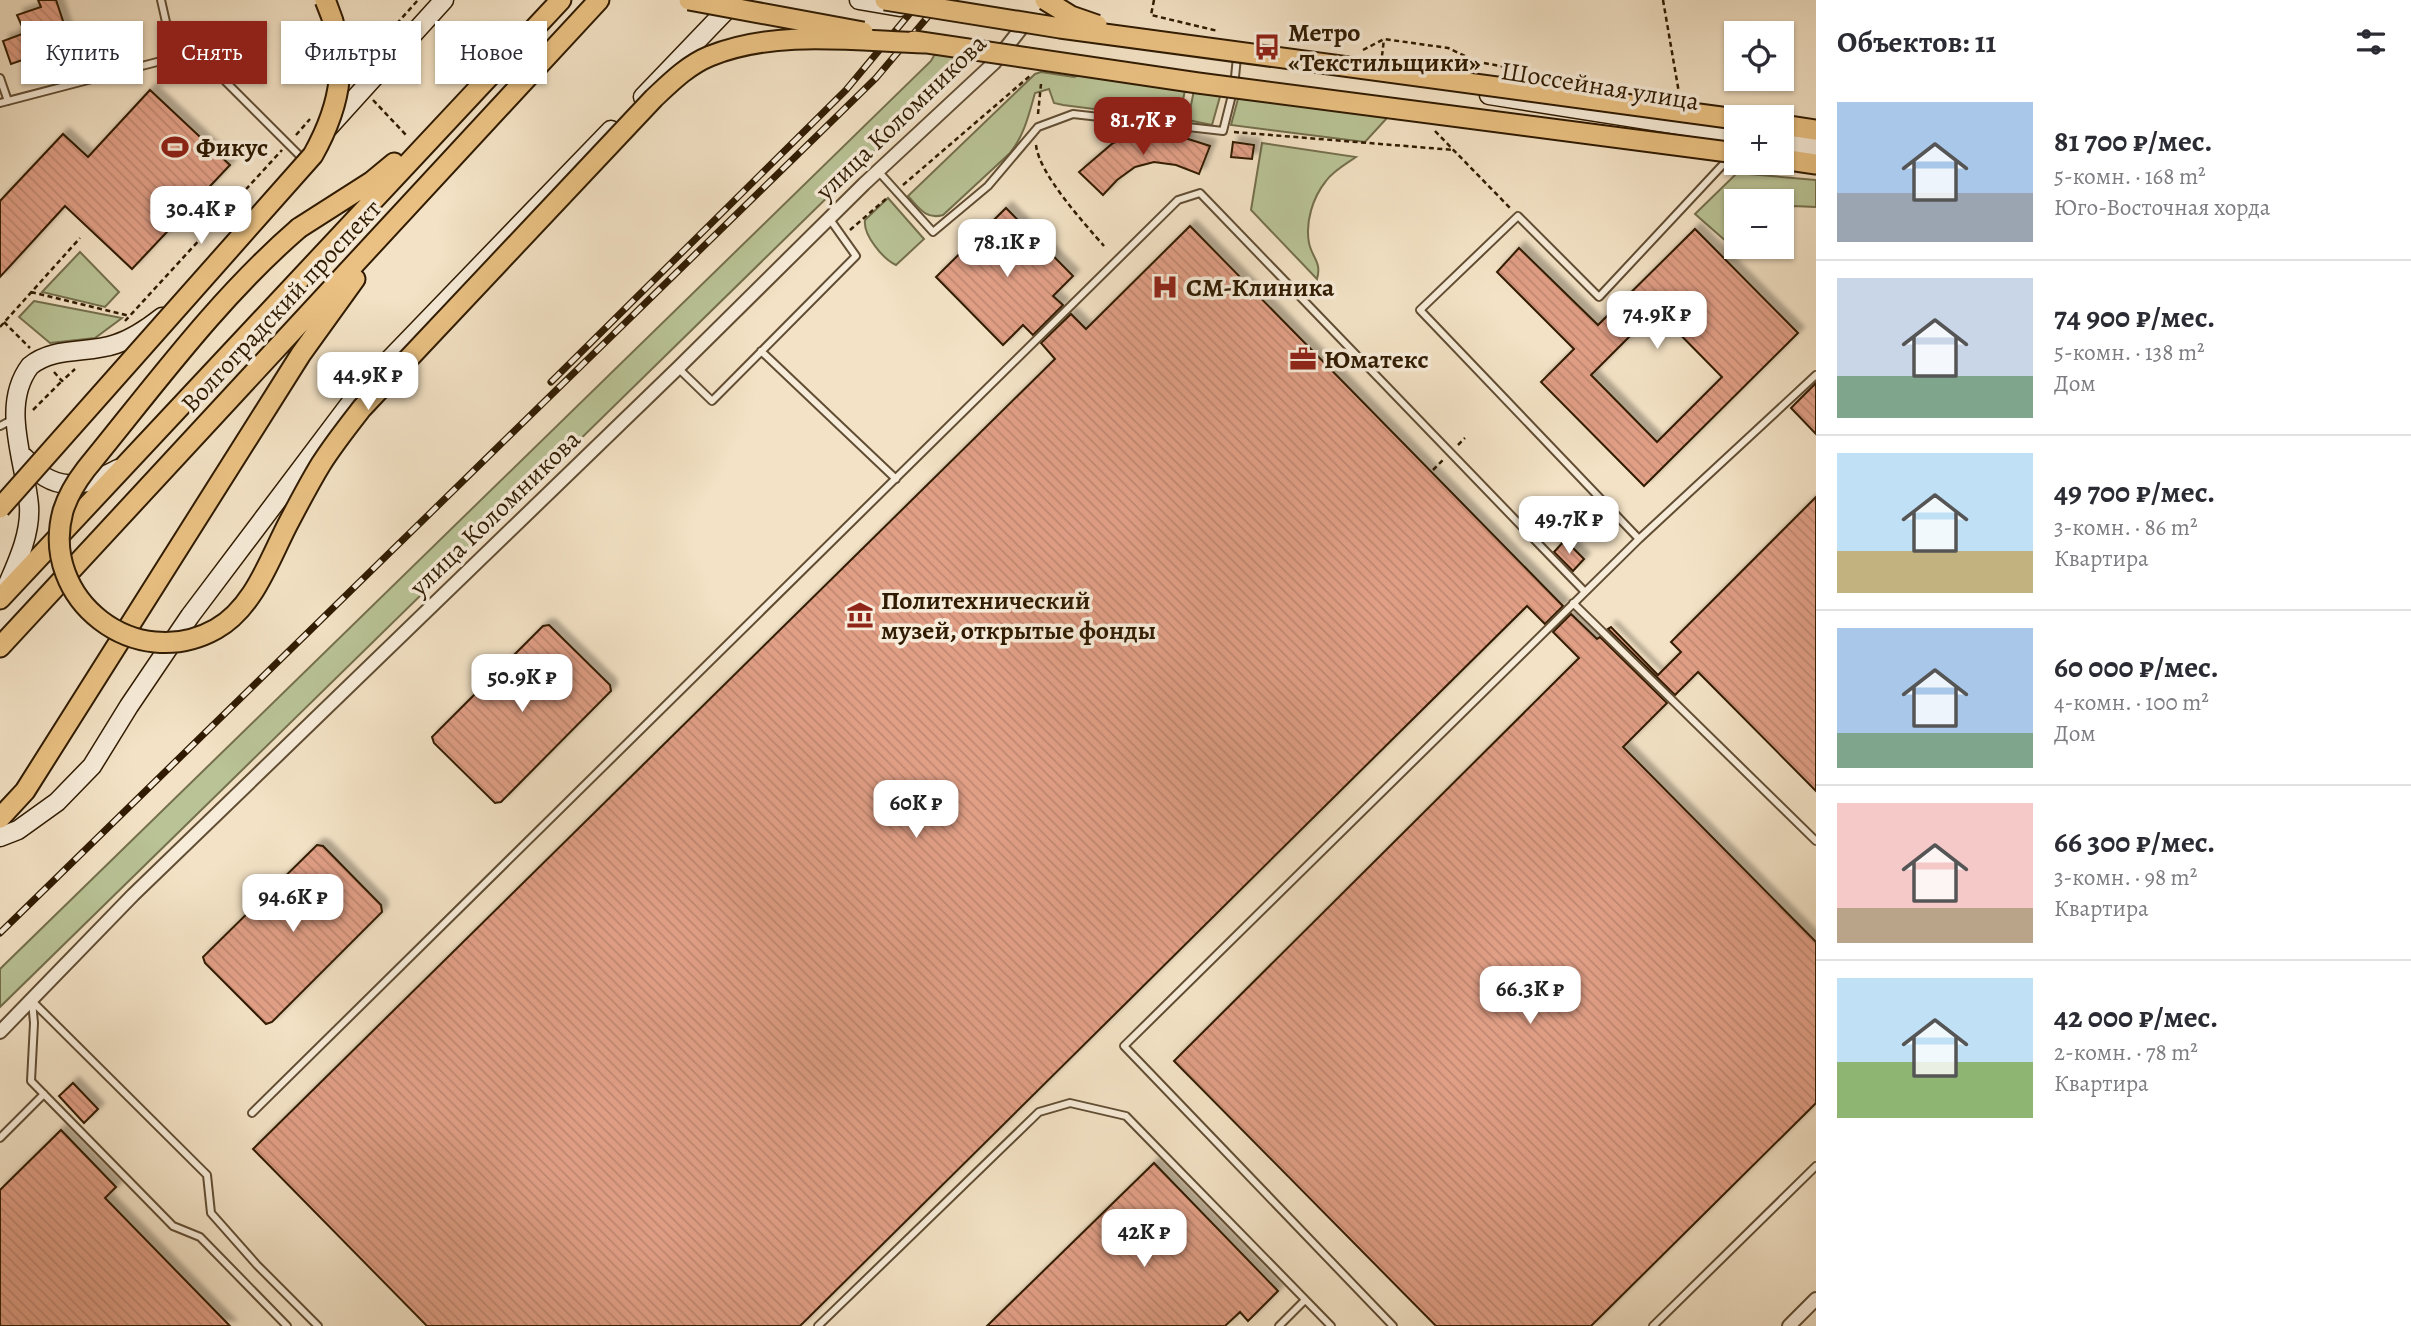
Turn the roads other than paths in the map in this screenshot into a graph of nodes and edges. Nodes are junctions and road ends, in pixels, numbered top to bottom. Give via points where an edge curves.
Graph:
1 (161, 0) edge
2 (325, 0) edge
3 (444, 0) edge
4 (561, 0) edge
5 (599, 0) edge
6 (689, 0) edge
7 (736, 0) edge
8 (859, 0) edge
9 (1045, 0) edge
10 (893, 3) edge
11 (956, 16) dead end
12 (166, 21) edge
13 (1023, 26) junction
14 (1138, 39) junction
15 (925, 43) junction
16 (1237, 57) junction
17 (157, 63) edge
18 (0, 78) edge
19 (228, 84) edge
20 (8, 101) junction
21 (0, 103) edge
22 (1724, 112) edge
23 (455, 114) junction
24 (1794, 123) edge
25 (1816, 130) edge
26 (1724, 132) edge
27 (1794, 143) edge
28 (1816, 147) edge
29 (1724, 150) edge
30 (294, 151) junction
31 (1794, 161) edge
32 (1816, 164) edge
33 (1724, 165) edge
34 (878, 171) junction
35 (402, 214) junction
36 (830, 218) junction
37 (761, 351) junction
38 (678, 368) junction
39 (1816, 375) edge
40 (6, 428) edge
41 (126, 464) junction
42 (896, 479) junction
43 (0, 508) edge
44 (1639, 539) junction
45 (1584, 592) junction
46 (1, 598) edge
47 (1573, 603) junction
48 (0, 647) edge
49 (0, 818) edge
50 (9, 830) edge
51 (0, 837) edge
52 (1816, 841) edge
53 (32, 1001) junction
54 (0, 1032) edge
55 (44, 1094) junction
56 (252, 1113) dead end
57 (0, 1138) edge
58 (1816, 1166) edge
59 (1816, 1299) edge
60 (1306, 1300) junction
61 (287, 1326) edge
62 (318, 1326) edge
63 (818, 1326) edge
64 (1279, 1326) edge
65 (1331, 1326) edge
66 (1393, 1326) edge
67 (1653, 1326) edge
68 (1789, 1326) edge

1 - 12 lane
2 - 43 main road, bridge via 340,46 341,78 327,131 313,155
3 - 30 main road
4 - 23 main road, Волгоградский проспект
5 - 35 main road, Волгоградский проспект
6 - 15 main road, bridge
7 - 50 main road via 361,389 190,616 92,766 57,802
8 - 10 main road
9 - 14 main road, bridge via 1071,16
10 - 14 main road, bridge
11 - 13 main road, Шоссейная улица
13 - 16 main road, Шоссейная улица
13 - 34 street, улица Коломникова via 994,63
14 - 22 main road, bridge
15 - 23 main road, bridge via 771,42 709,57 679,75 362,408 322,463 242,607 217,628 187,640 154,642 108,626 83,605 67,577 60,545 68,496 86,469 260,261 299,228 371,182
15 - 29 main road, bridge
16 - 26 main road, Шоссейная улица
16 - 34 lane via 1223,131 1073,114 1038,127 988,186 933,232
17 - 20 lane
18 - 20 lane
19 - 30 lane
20 - 21 lane
23 - 41 main road, Волгоградский проспект
24 - 25 main road
27 - 28 main road
30 - 40 main road via 175,306 143,332 115,345 40,358 14,387
31 - 32 main road
33 - 44 lane via 1599,297 1518,216 1420,310
34 - 36 street, улица Коломникова
35 - 48 main road, Волгоградский проспект
35 - 49 main road via 301,354 16,803
36 - 37 lane via 856,256
36 - 38 street, улица Коломникова
37 - 38 lane via 712,401
37 - 42 lane
38 - 53 street, улица Коломникова via 143,885
39 - 44 lane
40 - 41 main road via 36,470 68,485 94,482
40 - 46 main road via 29,508 27,532
41 - 46 main road, Волгоградский проспект
42 - 45 lane via 1178,200 1200,193
42 - 56 lane
44 - 45 lane
45 - 47 lane
47 - 52 lane
47 - 66 lane via 1124,1046
50 - 51 main road
53 - 54 street, улица Коломникова
53 - 55 lane via 31,1081
53 - 62 lane via 208,1175 211,1213
55 - 57 lane
55 - 61 lane via 173,1226 200,1237
58 - 67 lane
59 - 68 street
60 - 63 lane via 1126,1116 1070,1103 1039,1112
60 - 64 lane
60 - 65 lane

